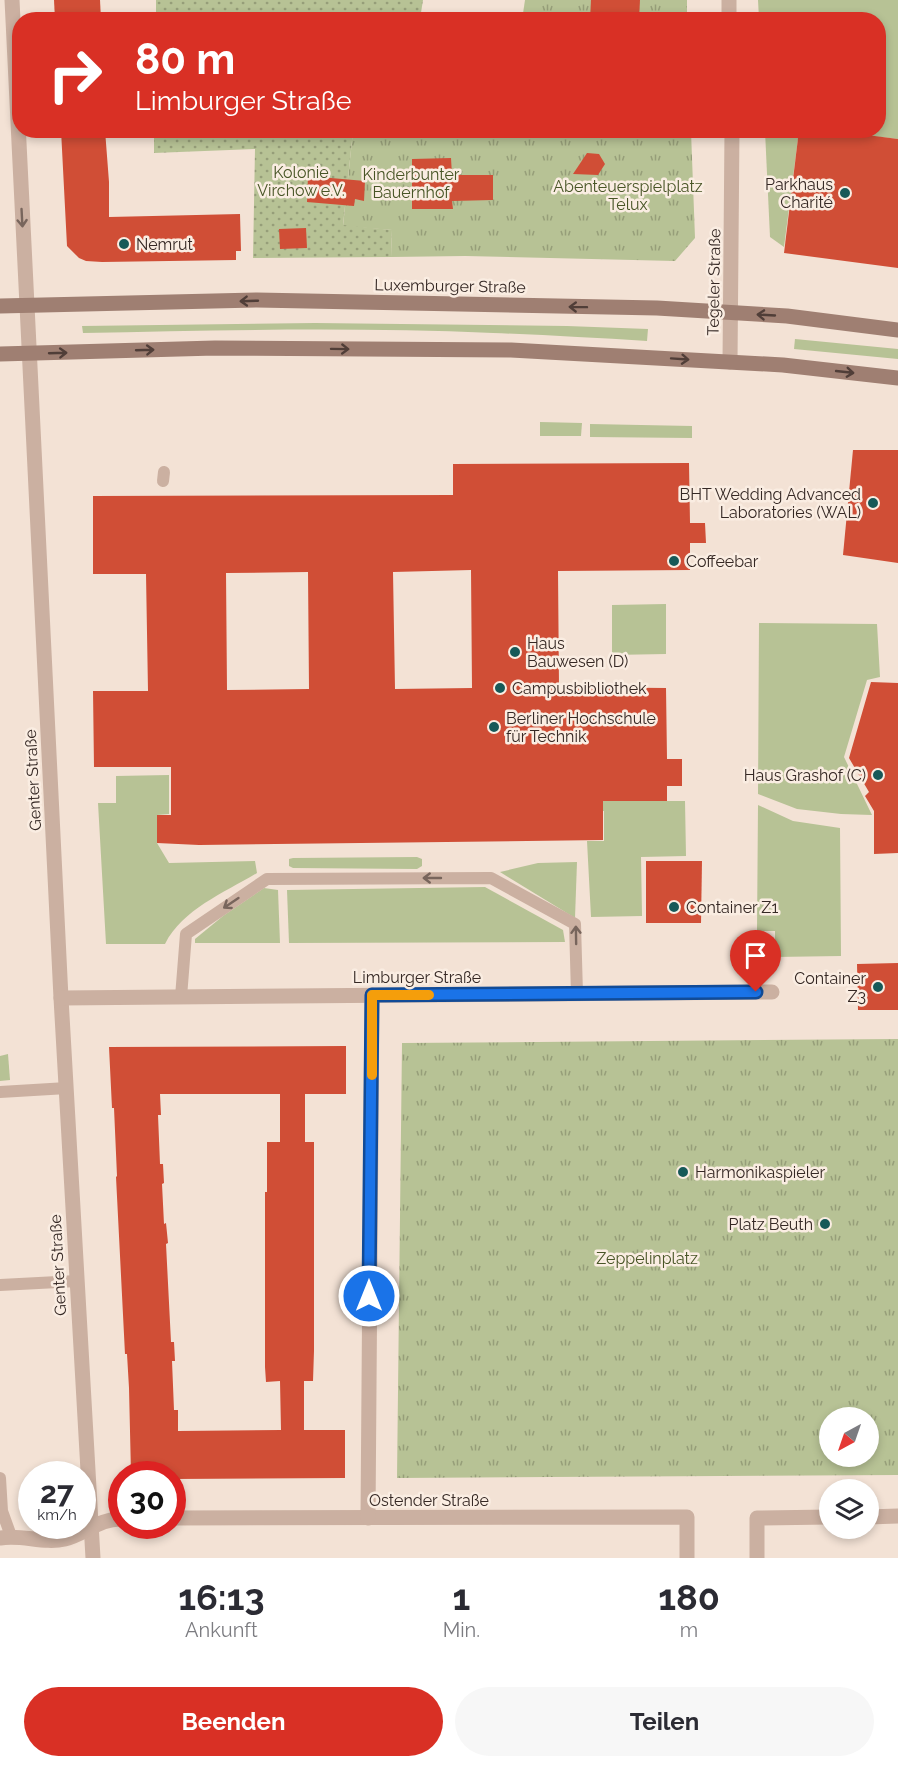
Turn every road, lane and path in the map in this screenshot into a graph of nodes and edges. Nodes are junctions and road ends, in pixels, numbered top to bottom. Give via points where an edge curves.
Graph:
1 (19, 138) edge
2 (732, 138) edge
3 (27, 305) junction
4 (0, 306) edge
5 (732, 313) junction
6 (898, 330) edge
7 (0, 354) edge
8 (29, 354) junction
9 (730, 362) junction
10 (898, 378) edge
11 (772, 992) dead end
12 (577, 994) junction
13 (372, 995) junction
14 (181, 997) junction
15 (61, 998) junction
16 (67, 1088) junction
17 (0, 1092) edge
18 (77, 1281) junction
19 (0, 1285) edge
20 (88, 1461) edge
21 (0, 1478) edge
22 (898, 1516) edge
23 (819, 1517) edge
24 (879, 1517) edge
25 (186, 1518) edge
26 (368, 1518) junction
27 (6, 1537) edge
28 (33, 1539) edge
29 (66, 1539) edge
30 (92, 1539) edge
31 (93, 1558) edge
32 (687, 1558) edge
33 (757, 1558) edge

1 -> 3 street, Genter Straße
2 - 5 street, Tegeler Straße
3 - 4 main road, Luxemburger Straße
5 -> 3 main road, Luxemburger Straße via 257,300
3 - 8 street, Genter Straße
6 -> 5 main road, Luxemburger Straße
5 - 9 street, Tegeler Straße
7 - 8 main road
8 -> 9 main road via 215,348 500,350
8 - 15 street, Genter Straße
9 -> 10 main road
11 - 12 street, Limburger Straße
12 - 13 street, Limburger Straße
12 -> 14 lane via 576,924 491,878 267,879 186,934
13 - 14 street, Limburger Straße
13 - 26 street
14 - 15 street, Limburger Straße
15 - 16 street, Genter Straße
16 - 17 lane
16 - 18 street, Genter Straße
18 - 19 lane
18 - 20 street, Genter Straße
21 - 27 lane
22 - 24 street
23 - 33 street via 757,1518
25 - 26 street, Ostender Straße
26 - 32 street, Ostender Straße via 687,1517
28 - 29 street
30 - 31 street, Genter Straße

